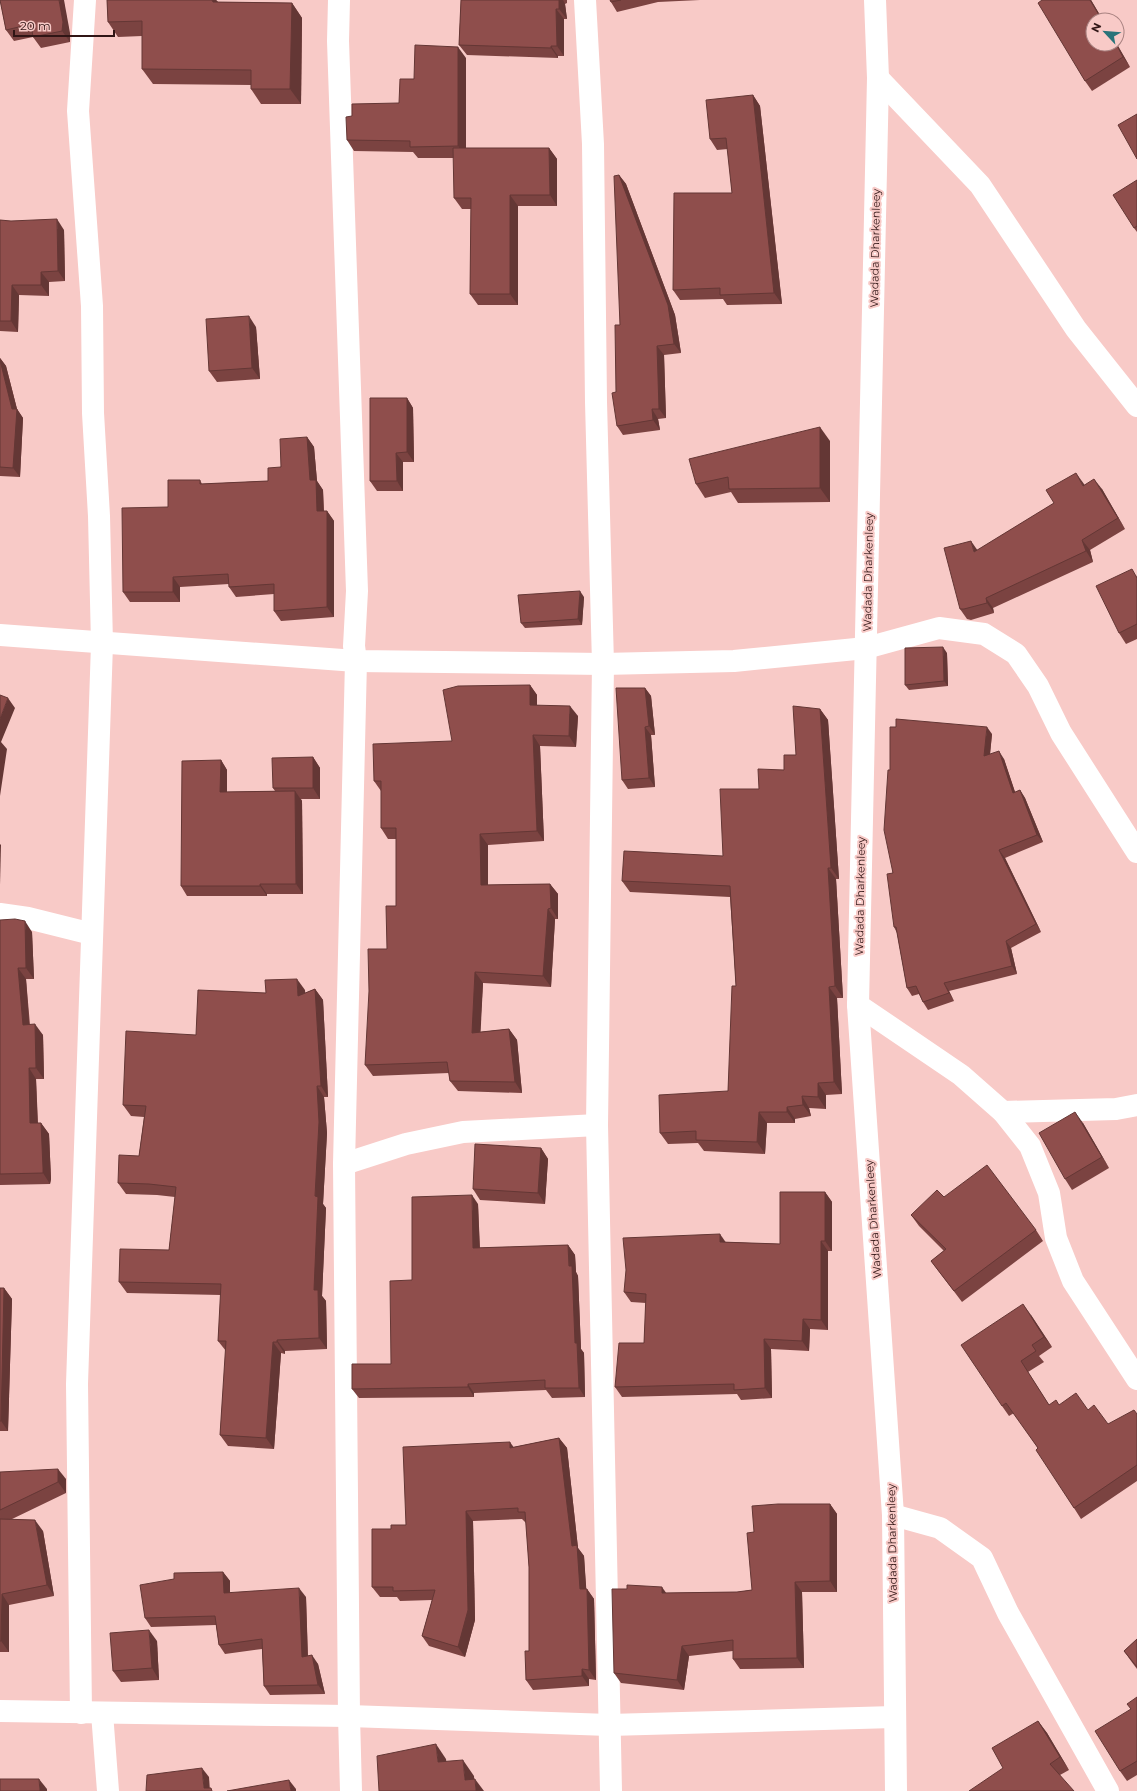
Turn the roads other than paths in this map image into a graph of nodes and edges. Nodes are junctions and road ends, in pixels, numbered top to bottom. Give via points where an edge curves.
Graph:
1 (85, 0) edge
2 (339, 0) edge
3 (585, 0) edge
4 (875, 0) edge
5 (878, 78) junction
6 (1137, 406) edge
7 (0, 635) edge
8 (102, 644) junction
9 (866, 648) junction
10 (356, 660) junction
11 (603, 664) junction
12 (1137, 852) edge
13 (0, 914) edge
14 (92, 934) junction
15 (858, 1005) junction
16 (1137, 1105) edge
17 (1003, 1112) junction
18 (597, 1125) junction
19 (344, 1164) junction
20 (1137, 1379) edge
21 (893, 1515) junction
22 (0, 1711) edge
23 (81, 1713) junction
24 (102, 1713) junction
25 (349, 1716) junction
26 (894, 1717) junction
27 (609, 1725) junction
28 (108, 1791) edge
29 (351, 1791) edge
30 (611, 1791) edge
31 (896, 1791) edge
32 (1108, 1791) edge

1 - 8 street via 78,111 92,306 93,413
2 - 10 street via 338,41 357,583 354,646
3 - 11 street via 593,144
4 - 5 street, Wadada Dharkenleey
5 - 6 street via 980,185 1076,329
5 - 9 street, Wadada Dharkenleey
7 - 8 street
8 - 10 street
8 - 14 street
9 - 11 street via 734,661
9 - 12 street via 939,628 984,634 1016,654 1038,686 1061,733
9 - 15 street, Wadada Dharkenleey
10 - 11 street
10 - 19 street
11 - 18 street
13 - 14 street via 28,918
14 - 23 street via 77,1384
15 - 17 street via 961,1075
15 - 21 street, Wadada Dharkenleey
16 - 17 street via 1116,1109
17 - 20 street via 1030,1146 1049,1193 1056,1238 1073,1281
18 - 19 street via 463,1132 406,1144
18 - 27 street
19 - 25 street
21 - 26 street, Wadada Dharkenleey
21 - 32 street via 940,1528 982,1558 1008,1613
22 - 23 street
23 - 24 street
24 - 25 street
24 - 28 street
25 - 27 street
25 - 29 street
26 - 27 street
26 - 31 street, Wadada Dharkenleey
27 - 30 street

